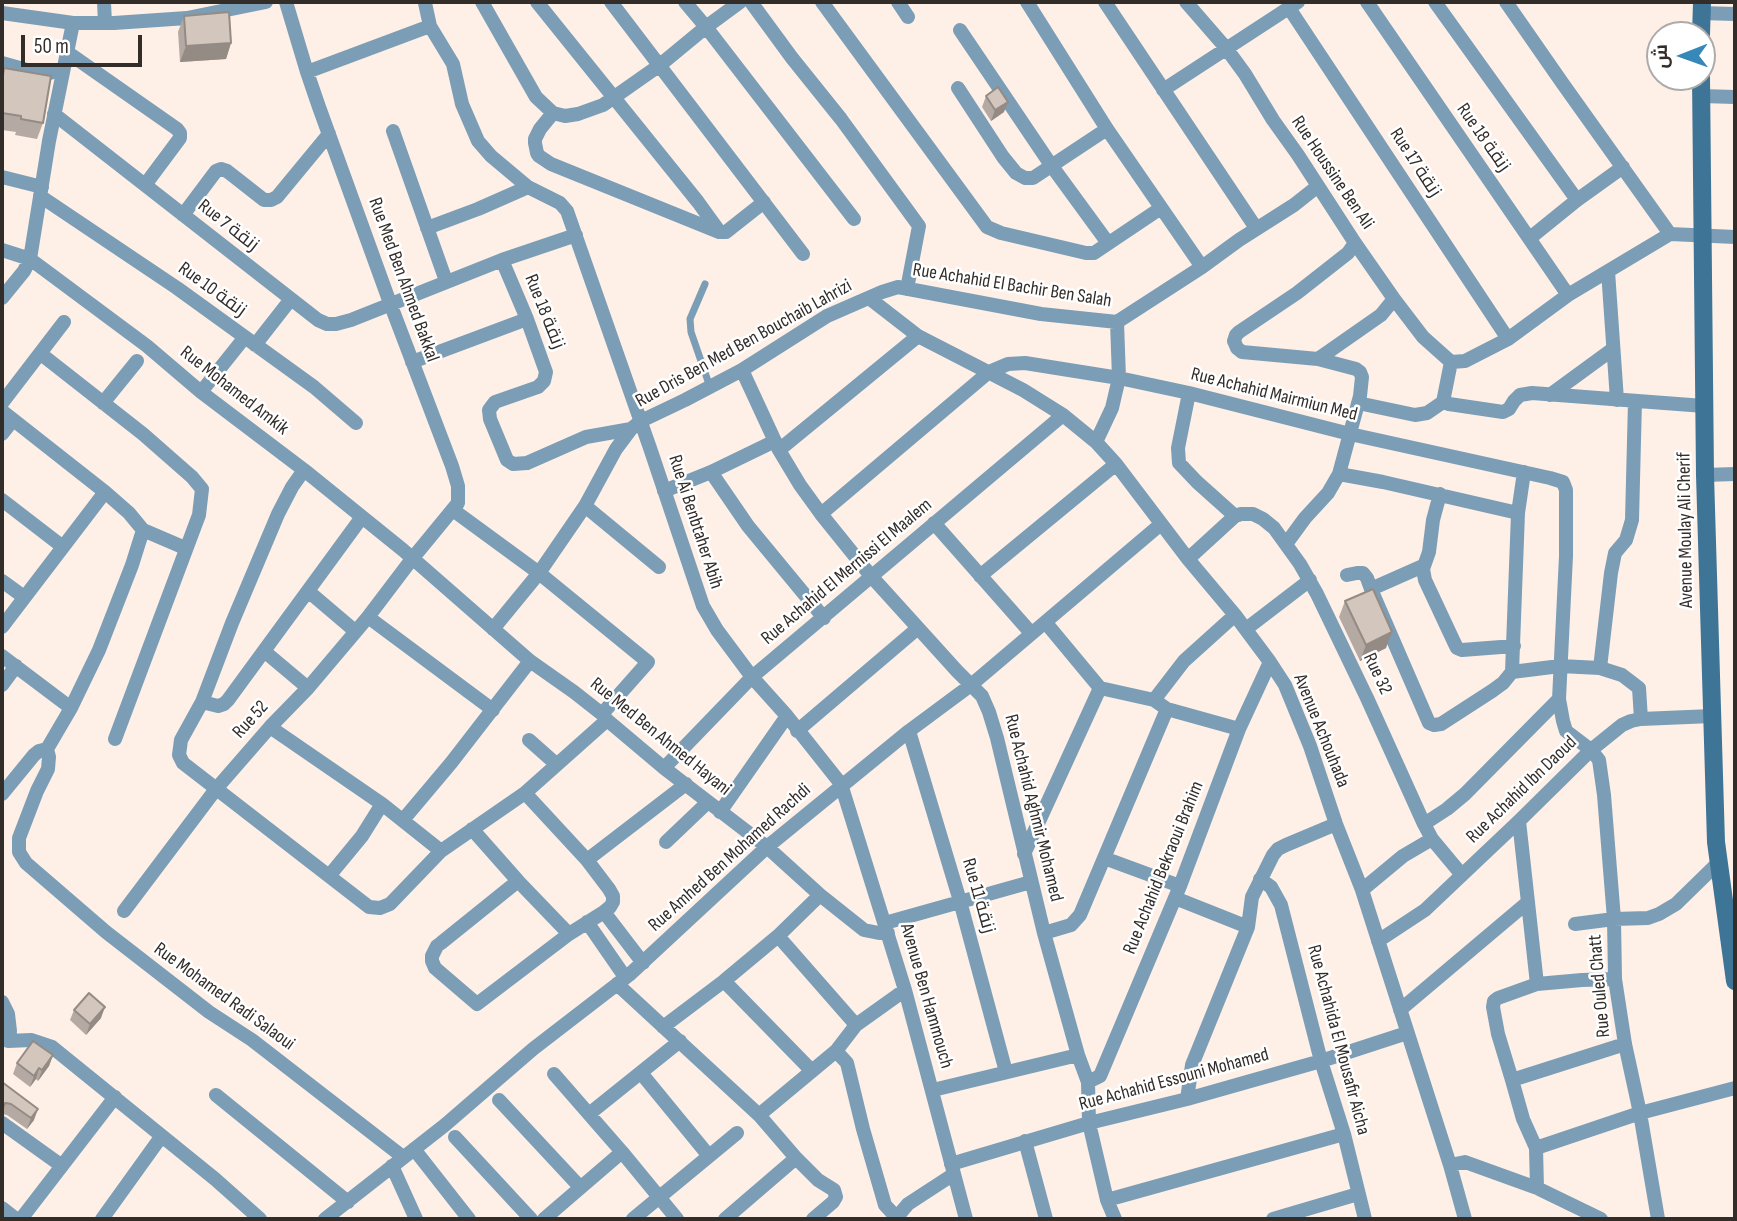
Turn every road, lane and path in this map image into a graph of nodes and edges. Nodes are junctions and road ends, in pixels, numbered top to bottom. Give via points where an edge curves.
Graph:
1 (104, 2) edge
2 (267, 2) edge
3 (286, 2) edge
4 (426, 2) edge
5 (482, 2) edge
6 (537, 2) edge
7 (611, 2) edge
8 (685, 2) edge
9 (740, 2) edge
10 (751, 2) edge
11 (822, 2) edge
12 (898, 2) edge
13 (1027, 2) edge
14 (1105, 2) edge
15 (1186, 2) edge
16 (1367, 2) edge
17 (1435, 2) edge
18 (1506, 2) edge
19 (1294, 5) edge
20 (1701, 7) edge
21 (206, 8) edge
22 (2, 13) edge
23 (1735, 14) edge
24 (908, 17) dead end
25 (73, 23) junction
26 (105, 23) junction
27 (430, 26) junction
28 (706, 27) junction
29 (960, 30) dead end
30 (1226, 48) junction
31 (67, 52) junction
32 (2, 63) edge
33 (660, 65) junction
34 (63, 68) junction
35 (307, 72) junction
36 (958, 88) dead end
37 (1163, 90) junction
38 (1702, 91) edge
39 (1702, 96) junction
40 (613, 97) junction
41 (1735, 97) edge
42 (553, 113) junction
43 (54, 114) junction
44 (1107, 129) junction
45 (393, 131) dead end
46 (329, 134) junction
47 (1051, 165) junction
48 (1623, 167) junction
49 (2, 177) edge
50 (145, 185) junction
51 (1318, 186) junction
52 (528, 187) junction
53 (41, 192) junction
54 (1577, 200) junction
55 (764, 202) junction
56 (1161, 208) junction
57 (183, 215) junction
58 (853, 219) dead end
59 (427, 228) junction
60 (1256, 228) junction
61 (719, 232) junction
62 (1670, 234) junction
63 (576, 235) junction
64 (1702, 235) junction
65 (1735, 237) edge
66 (1530, 239) junction
67 (1108, 243) junction
68 (1355, 243) junction
69 (2, 250) edge
70 (803, 254) dead end
71 (30, 258) junction
72 (502, 260) junction
73 (1202, 267) junction
74 (1608, 271) junction
75 (446, 281) junction
76 (705, 285) dead end
77 (907, 289) junction
78 (5, 290) edge
79 (1568, 295) junction
80 (869, 298) junction
81 (291, 299) junction
82 (1394, 299) junction
83 (390, 303) junction
84 (527, 319) junction
85 (64, 322) dead end
86 (1117, 322) junction
87 (918, 336) junction
88 (1508, 339) junction
89 (250, 341) junction
90 (1613, 349) junction
91 (41, 354) junction
92 (1318, 359) junction
93 (137, 361) dead end
94 (412, 362) junction
95 (1451, 362) junction
96 (742, 370) junction
97 (989, 372) junction
98 (1119, 378) junction
99 (710, 387) junction
100 (201, 392) junction
101 (1189, 393) junction
102 (1550, 395) junction
103 (1617, 400) junction
104 (1635, 401) junction
105 (2, 402) edge
106 (1443, 402) junction
107 (103, 403) junction
108 (1358, 403) junction
109 (1704, 406) junction
110 (7, 415) edge
111 (1063, 415) junction
112 (356, 423) dead end
113 (636, 425) junction
114 (2, 434) edge
115 (1350, 434) junction
116 (1096, 442) junction
117 (777, 446) junction
118 (1116, 464) junction
119 (304, 470) junction
120 (710, 472) junction
121 (1524, 472) junction
122 (1339, 474) junction
123 (1735, 474) edge
124 (1705, 475) junction
125 (664, 491) junction
126 (105, 492) junction
127 (1440, 494) junction
128 (2, 500) edge
129 (585, 506) junction
130 (453, 510) junction
131 (1518, 513) junction
132 (821, 514) junction
133 (1235, 516) junction
134 (362, 517) junction
135 (934, 523) junction
136 (1161, 524) junction
137 (143, 530) junction
138 (1286, 544) junction
139 (63, 547) junction
140 (186, 548) junction
141 (412, 559) junction
142 (1188, 559) junction
143 (1423, 566) junction
144 (659, 567) dead end
145 (539, 573) junction
146 (1347, 575) dead end
147 (871, 576) junction
148 (980, 576) junction
149 (1310, 580) junction
150 (2, 581) edge
151 (1371, 589) junction
152 (309, 591) junction
153 (24, 597) junction
154 (1236, 615) junction
155 (368, 617) junction
156 (824, 618) junction
157 (1046, 623) junction
158 (2, 627) edge
159 (918, 628) junction
160 (493, 629) junction
161 (1246, 629) junction
162 (355, 631) junction
163 (1031, 633) junction
164 (1514, 646) junction
165 (264, 651) junction
166 (2, 656) edge
167 (530, 661) junction
168 (1270, 662) junction
169 (16, 666) junction
170 (1560, 666) junction
171 (1600, 668) junction
172 (1513, 672) junction
173 (752, 677) junction
174 (2, 685) edge
175 (971, 685) junction
176 (308, 688) junction
177 (1100, 688) junction
178 (1559, 699) junction
179 (1154, 700) junction
180 (202, 702) junction
181 (71, 708) junction
182 (1167, 709) junction
183 (493, 710) junction
184 (787, 716) junction
185 (1712, 716) junction
186 (605, 717) junction
187 (1642, 719) junction
188 (270, 727) junction
189 (1239, 729) junction
190 (909, 730) junction
191 (797, 731) junction
192 (115, 739) dead end
193 (529, 740) dead end
194 (47, 750) junction
195 (1591, 750) junction
196 (556, 764) junction
197 (664, 768) junction
198 (686, 784) junction
199 (841, 785) junction
200 (216, 789) junction
201 (525, 793) junction
202 (2, 794) edge
203 (708, 802) junction
204 (382, 804) junction
205 (720, 812) junction
206 (402, 820) junction
207 (1519, 821) junction
208 (1336, 824) junction
209 (1424, 824) junction
210 (472, 829) junction
211 (1432, 839) junction
212 (666, 842) dead end
213 (1716, 842) junction
214 (767, 847) junction
215 (1735, 847) edge
216 (441, 851) junction
217 (1024, 854) junction
218 (1104, 858) junction
219 (587, 860) junction
220 (1718, 862) junction
221 (1462, 875) junction
222 (330, 876) junction
223 (1260, 879) junction
224 (518, 881) junction
225 (1031, 882) junction
226 (1362, 890) junction
227 (1177, 892) junction
228 (820, 895) junction
229 (960, 901) junction
230 (1528, 902) junction
231 (124, 911) dead end
232 (604, 912) junction
233 (1614, 919) junction
234 (587, 922) junction
235 (1575, 924) dead end
236 (1248, 927) junction
237 (887, 928) junction
238 (1044, 933) junction
239 (569, 934) junction
240 (1732, 935) edge
241 (778, 936) junction
242 (1378, 941) junction
243 (643, 962) junction
244 (1615, 979) junction
245 (621, 980) junction
246 (724, 981) junction
247 (1735, 981) edge
248 (1537, 984) junction
249 (905, 990) junction
250 (2, 1002) edge
251 (1400, 1010) junction
252 (856, 1025) junction
253 (663, 1027) junction
254 (1407, 1033) junction
255 (680, 1041) junction
256 (1625, 1044) junction
257 (5, 1045) edge
258 (836, 1051) junction
259 (1078, 1055) junction
260 (1321, 1061) junction
261 (811, 1070) junction
262 (1006, 1072) junction
263 (641, 1073) junction
264 (554, 1074) dead end
265 (1512, 1080) junction
266 (1088, 1082) junction
267 (1735, 1088) edge
268 (933, 1090) junction
269 (216, 1095) dead end
270 (114, 1097) junction
271 (1187, 1099) junction
272 (499, 1100) dead end
273 (1640, 1113) junction
274 (589, 1114) junction
275 (759, 1115) junction
276 (2, 1123) edge
277 (1089, 1123) junction
278 (737, 1133) dead end
279 (1344, 1134) junction
280 (162, 1137) junction
281 (456, 1137) dead end
282 (1025, 1141) junction
283 (1536, 1148) junction
284 (622, 1152) junction
285 (709, 1156) junction
286 (403, 1158) junction
287 (796, 1158) junction
288 (1450, 1165) junction
289 (62, 1166) junction
290 (952, 1169) junction
291 (580, 1187) junction
292 (1537, 1188) junction
293 (1358, 1195) junction
294 (659, 1198) junction
295 (1107, 1200) junction
296 (2, 1208) edge
297 (344, 1210) edge
298 (897, 1218) edge
299 (1110, 1218) edge
300 (18, 1219) edge
301 (102, 1219) edge
302 (260, 1219) edge
303 (325, 1219) edge
304 (416, 1219) edge
305 (469, 1219) edge
306 (531, 1219) edge
307 (544, 1219) edge
308 (633, 1219) edge
309 (677, 1219) edge
310 (724, 1219) edge
311 (813, 1219) edge
312 (966, 1219) edge
313 (1046, 1219) edge
314 (1273, 1219) edge
315 (1365, 1219) edge
316 (1465, 1219) edge
317 (1601, 1219) edge
318 (1658, 1219) edge

1 - 26 street
2 - 21 street
3 - 35 street, Rue Med Ben Ahmed Bakkal
4 - 27 street
5 - 42 street via 536,97
6 - 40 street
7 - 33 street
8 - 28 street
9 - 28 street
10 - 77 street via 919,226
11 - 67 street via 987,227 1086,253
12 - 24 street
13 - 44 street
14 - 37 street
15 - 30 street, Rue Houssine Ben Ali
16 - 66 street, Rue 18 زنقة
17 - 54 street
18 - 48 street
19 - 30 street
19 - 88 street, Rue 17 زنقة
20 - 23 street
21 - 26 street via 187,18
22 - 25 street
25 - 26 street
25 - 31 street
27 - 35 street
27 - 52 street, Rue Ai Benbtaher Abih via 453,64 462,104 478,141
28 - 33 street
28 - 58 street
29 - 47 street
30 - 37 street
30 - 51 street, Rue Houssine Ben Ali
31 - 34 street
31 - 50 street via 180,133
32 - 34 street via 34,72
33 - 40 street
33 - 55 street
34 - 43 street
35 - 46 street, Rue Med Ben Ahmed Bakkal
36 - 47 street via 1016,173 1033,178
37 - 60 street
38 - 39 street, Avenue Moulay Ali Cherif
39 - 41 street
39 - 64 street, Avenue Moulay Ali Cherif
40 - 42 street via 578,114
40 - 61 street
42 - 61 street via 535,139 537,153 544,160
43 - 50 street, Rue 7 زنقة
43 - 53 street
44 - 47 street
44 - 56 street
45 - 59 street
46 - 57 street via 277,197 264,200 221,169
46 - 83 street, Rue Med Ben Ahmed Bakkal
47 - 67 street
48 - 54 street
48 - 62 street
49 - 53 street, Rue 10 زنقة
50 - 57 street, Rue 7 زنقة
51 - 60 street, Rue Achahid El Bachir Ben Salah
51 - 68 street, Rue Houssine Ben Ali
52 - 59 street
52 - 63 street, Rue Ai Benbtaher Abih via 564,206
53 - 71 street
53 - 89 street, Rue 10 زنقة
54 - 66 street
55 - 61 street via 726,232
55 - 70 street
56 - 67 street
56 - 73 street
57 - 81 street, Rue 7 زنقة
59 - 75 street
60 - 73 street, Rue Achahid El Bachir Ben Salah
62 - 64 street
62 - 74 street
63 - 72 street
63 - 113 street, Rue Ai Benbtaher Abih
64 - 65 street
64 - 109 street, Avenue Moulay Ali Cherif
66 - 79 street, Rue 18 زنقة
68 - 82 street, Rue Houssine Ben Ali
68 - 92 street via 1297,293 1236,335 1234,344 1242,352
69 - 71 street, Rue Mohamed Amkik
71 - 78 street
71 - 100 street, Rue Mohamed Amkik
72 - 75 street
72 - 84 street, Rue 18 زنقة
73 - 86 street, Rue Achahid El Bachir Ben Salah
74 - 79 street
74 - 90 street
75 - 83 street
76 - 99 lane via 690,319
77 - 80 street, Rue Achahid El Bachir Ben Salah
77 - 86 street, Rue Achahid El Bachir Ben Salah via 1041,314
79 - 88 street
80 - 87 street, Avenue Achouhada
80 - 96 street, Rue Dris Ben Med Ben Bouchaib Lahrizi via 827,316
81 - 83 street, Rue 7 زنقة via 322,322 336,324
81 - 89 street
82 - 92 street via 1381,315
82 - 95 street, Rue Houssine Ben Ali via 1423,337
83 - 94 street, Rue Med Ben Ahmed Bakkal
84 - 94 street
84 - 113 street, Rue 18 زنقة via 546,378 538,387 495,402 489,410 507,460 527,463 586,437
85 - 91 street
86 - 98 street
87 - 97 street, Avenue Achouhada
87 - 117 street
88 - 95 street via 1465,362
89 - 100 street
89 - 112 street, Rue 10 زنقة
90 - 102 street
90 - 103 street
91 - 105 street
91 - 107 street
92 - 108 street via 1360,372
93 - 107 street
94 - 130 street, Rue Med Ben Ahmed Bakkal via 458,486
95 - 106 street
96 - 99 street, Rue Dris Ben Med Ben Bouchaib Lahrizi
96 - 117 street, Rue Achahid Aghmir Mohamed
97 - 98 street, Rue Achahid Mairmiun Med via 1025,363
97 - 111 street, Avenue Achouhada
97 - 132 street
98 - 101 street, Rue Achahid Mairmiun Med
98 - 116 street via 1112,408
99 - 113 street, Rue Dris Ben Med Ben Bouchaib Lahrizi
100 - 119 street, Rue Mohamed Amkik
101 - 115 street, Rue Achahid Mairmiun Med
101 - 133 street, Rue 32 via 1179,463
102 - 103 street
102 - 106 street via 1520,395 1503,412
103 - 104 street
104 - 109 street
104 - 171 street via 1632,520 1626,540 1615,553
106 - 108 street via 1415,415
107 - 140 street via 202,489 201,509
108 - 115 street
109 - 124 street, Avenue Moulay Ali Cherif
110 - 114 street
110 - 126 street
111 - 116 street, Avenue Achouhada
111 - 135 street, Rue Achahid El Mernissi El Maalem
113 - 125 street, Rue Ai Benbtaher Abih
113 - 129 street, Rue Dris Ben Med Ben Bouchaib Lahrizi via 616,449
115 - 121 street, Rue Achahid Mairmiun Med
115 - 122 street
116 - 118 street, Avenue Achouhada
117 - 120 street
117 - 132 street, Rue Achahid Aghmir Mohamed
118 - 136 street, Avenue Achouhada
118 - 148 street
119 - 134 street, Rue Mohamed Amkik
119 - 180 street via 278,514
120 - 125 street
120 - 156 street
121 - 131 street
121 - 170 street, Rue Achahid Mairmiun Med via 1563,482 1566,490
122 - 127 street
122 - 138 street
123 - 124 street
124 - 185 street, Avenue Moulay Ali Cherif
125 - 173 street, Rue Ai Benbtaher Abih via 703,606
126 - 137 street
126 - 139 street
127 - 131 street
127 - 143 street
128 - 139 street
129 - 144 street
129 - 145 street, Rue Dris Ben Med Ben Bouchaib Lahrizi
130 - 141 street
130 - 145 street
131 - 164 street
132 - 147 street, Rue Achahid Aghmir Mohamed
133 - 138 street, Rue 32 via 1258,516
133 - 142 street
134 - 141 street, Rue Mohamed Amkik
134 - 152 street
135 - 147 street, Rue Achahid El Mernissi El Maalem
135 - 148 street
136 - 142 street, Avenue Achouhada
136 - 157 street, Rue Amhed Ben Mohamed Rachdi
137 - 140 street
137 - 181 street via 100,650
138 - 149 street, Rue 32
139 - 153 street
140 - 192 street
141 - 155 street, Rue 52
141 - 160 street, Rue Med Ben Ahmed Hayani
142 - 154 street, Avenue Achouhada
143 - 151 street
143 - 164 street via 1425,580 1457,648
145 - 160 street, Rue Dris Ben Med Ben Bouchaib Lahrizi
145 - 186 street via 648,662
146 - 151 street via 1363,573
147 - 156 street, Rue Achahid El Mernissi El Maalem
147 - 159 street, Rue Achahid Aghmir Mohamed
148 - 163 street
149 - 161 street
149 - 209 street, Rue 32
150 - 153 street
151 - 172 street via 1434,726 1492,691
152 - 162 street
152 - 165 street
153 - 158 street
154 - 161 street, Avenue Achouhada
154 - 179 street via 1184,661
155 - 162 street, Rue 52
155 - 183 street
156 - 173 street, Rue Achahid El Mernissi El Maalem
157 - 163 street, Rue Amhed Ben Mohamed Rachdi
157 - 177 street
159 - 175 street, Rue Achahid Aghmir Mohamed
159 - 191 street
160 - 167 street, Rue Med Ben Ahmed Hayani
161 - 168 street, Avenue Achouhada
162 - 176 street, Rue 52
163 - 175 street, Rue Amhed Ben Mohamed Rachdi
164 - 172 street
165 - 176 street
165 - 180 street via 224,704
166 - 169 street
167 - 183 street
167 - 186 street, Rue Med Ben Ahmed Hayani
168 - 189 street, Rue Achahid Bekraoui Brahim
168 - 208 street, Avenue Achouhada via 1305,733
169 - 174 street
169 - 181 street
170 - 171 street
170 - 172 street
170 - 178 street
171 - 187 street via 1622,675 1639,688
173 - 184 street, Rue Ai Benbtaher Abih
173 - 197 street, Rue Achahid El Mernissi El Maalem
175 - 190 street, Rue Amhed Ben Mohamed Rachdi
175 - 217 street, Rue Achahid Aghmir Mohamed via 989,712
176 - 188 street, Rue 52
177 - 179 street
177 - 217 street
178 - 195 street via 1566,731
178 - 209 street via 1465,794
179 - 182 street
180 - 200 street via 181,740 179,755
181 - 194 street
182 - 189 street
182 - 218 street
183 - 206 street
184 - 191 street, Rue Ai Benbtaher Abih
184 - 205 street
185 - 187 street, Rue Achahid Ibn Daoud
185 - 213 street, Avenue Moulay Ali Cherif
186 - 196 street
186 - 197 street, Rue Med Ben Ahmed Hayani
187 - 195 street, Rue Achahid Ibn Daoud via 1622,725
188 - 200 street, Rue 52
188 - 204 street
189 - 227 street, Rue Achahid Bekraoui Brahim
190 - 199 street, Rue Amhed Ben Mohamed Rachdi
190 - 229 street, Rue 11 زنقة
191 - 199 street, Rue Ai Benbtaher Abih
193 - 196 street
194 - 202 street via 34,755
194 - 286 street, Rue Mohamed Radi Salaoui via 48,769 19,838 19,852 26,863 106,932
195 - 207 street, Rue Achahid Ibn Daoud
195 - 233 street, Rue Ouled Chatt via 1599,760 1604,795
196 - 201 street
197 - 198 street, Rue Med Ben Ahmed Hayani
198 - 203 street, Rue Med Ben Ahmed Hayani
198 - 219 street
199 - 214 street, Rue Amhed Ben Mohamed Rachdi
199 - 237 street, Avenue Ben Hammouch
200 - 222 street
200 - 231 street, Rue 52
201 - 210 street
201 - 219 street
203 - 205 street, Rue Med Ben Ahmed Hayani
203 - 212 street
204 - 206 street
204 - 222 street
205 - 214 street, Rue Med Ben Ahmed Hayani
206 - 216 street
207 - 221 street, Rue Achahid Ibn Daoud
207 - 230 street
208 - 223 street via 1278,849
208 - 226 street, Avenue Achouhada
209 - 211 street, Rue 32
210 - 216 street
210 - 224 street
211 - 221 street, Rue 32
211 - 226 street
213 - 215 street
213 - 220 street, Avenue Moulay Ali Cherif
214 - 228 street, Rue Med Ben Ahmed Hayani
214 - 243 street, Rue Amhed Ben Mohamed Rachdi
216 - 222 street via 390,904 380,908 369,907
217 - 225 street, Rue Achahid Aghmir Mohamed
218 - 227 street
218 - 238 street via 1077,920
219 - 232 street via 613,896 612,905
220 - 233 street via 1668,910 1648,918
220 - 240 street, Avenue Moulay Ali Cherif
221 - 242 street, Rue Achahid Ibn Daoud via 1425,910
223 - 236 street
223 - 260 street, Rue Achahida El Mousafir Aicha via 1271,887 1281,905
224 - 239 street
224 - 239 street via 437,946 433,965 477,1004
225 - 229 street
225 - 238 street, Rue Achahid Aghmir Mohamed
226 - 242 street, Avenue Achouhada
227 - 236 street
227 - 266 street, Rue Achahid Bekraoui Brahim via 1100,1076
228 - 237 street, Rue Med Ben Ahmed Hayani via 864,930 878,933
228 - 241 street
229 - 237 street
229 - 262 street, Rue 11 زنقة
230 - 248 street
230 - 251 street
232 - 234 street
232 - 243 street
233 - 235 street
233 - 244 street, Rue Ouled Chatt
234 - 239 street
234 - 245 street
236 - 271 street via 1192,1065
237 - 249 street, Avenue Ben Hammouch
238 - 259 street, Rue Achahid Aghmir Mohamed
240 - 247 street, Avenue Moulay Ali Cherif
241 - 246 street
241 - 252 street
242 - 251 street, Avenue Achouhada
243 - 245 street, Rue Amhed Ben Mohamed Rachdi
244 - 248 street
244 - 256 street, Rue Ouled Chatt
245 - 253 street
245 - 286 street, Rue Amhed Ben Mohamed Rachdi
246 - 253 street
246 - 261 street
248 - 265 street via 1494,1001
249 - 252 street
249 - 268 street, Avenue Ben Hammouch
250 - 257 street via 10,1031
251 - 254 street, Avenue Achouhada
252 - 258 street
253 - 255 street
254 - 260 street, Rue Achahid Essouni Mohamed
254 - 288 street, Avenue Achouhada
255 - 263 street
255 - 275 street
256 - 265 street
256 - 273 street, Rue Ouled Chatt
257 - 270 street via 31,1040 52,1047
258 - 261 street
258 - 298 street via 847,1063 885,1205
259 - 262 street
259 - 266 street, Rue Achahid Aghmir Mohamed
260 - 271 street, Rue Achahid Essouni Mohamed
260 - 279 street, Rue Achahida El Mousafir Aicha
261 - 275 street
262 - 268 street
263 - 274 street
263 - 285 street
264 - 274 street
265 - 283 street
266 - 277 street, Rue Achahid Aghmir Mohamed
267 - 273 street
268 - 290 street, Avenue Ben Hammouch
269 - 297 street
270 - 280 street
270 - 289 street
271 - 277 street, Rue Achahid Essouni Mohamed
272 - 291 street
273 - 283 street
273 - 318 street, Rue Ouled Chatt
274 - 284 street
275 - 287 street
276 - 289 street
277 - 282 street, Rue Achahid Essouni Mohamed
277 - 295 street, Rue Achahid Aghmir Mohamed
278 - 285 street
279 - 293 street, Rue Achahida El Mousafir Aicha
279 - 295 street
280 - 301 street
280 - 302 street
281 - 306 street
282 - 290 street, Rue Achahid Essouni Mohamed
282 - 313 street
283 - 292 street
284 - 291 street
284 - 294 street
285 - 294 street
286 - 297 street, Rue Amhed Ben Mohamed Rachdi
286 - 304 street, Rue Mohamed Radi Salaoui
286 - 305 street
287 - 310 street
287 - 311 street via 834,1190 836,1197
288 - 292 street via 1465,1162
288 - 316 street, Avenue Achouhada
289 - 300 street
290 - 298 street, Rue Achahid Essouni Mohamed
290 - 312 street, Avenue Ben Hammouch
291 - 307 street
292 - 317 street
293 - 314 street
293 - 315 street, Rue Achahida El Mousafir Aicha
294 - 308 street
294 - 309 street
295 - 299 street, Rue Achahid Aghmir Mohamed
296 - 300 street
297 - 303 street, Rue Amhed Ben Mohamed Rachdi

